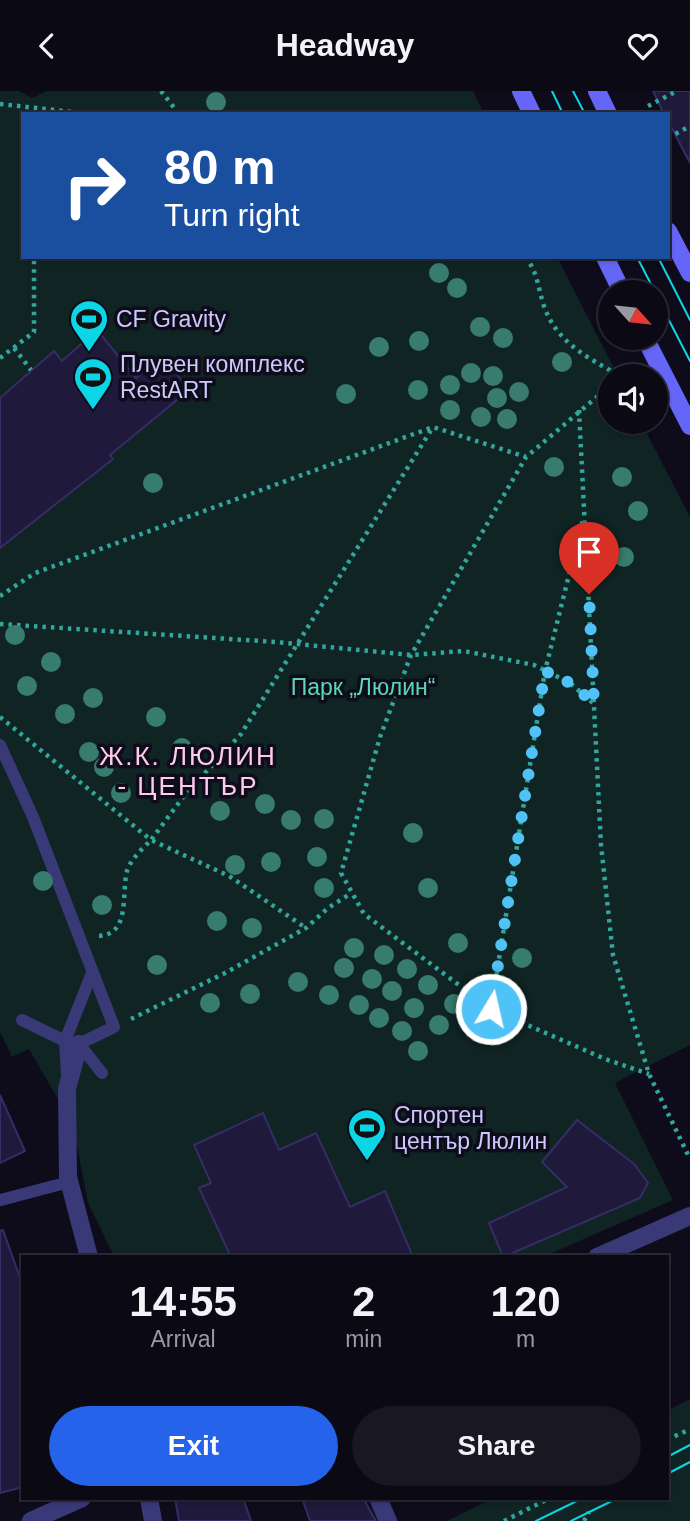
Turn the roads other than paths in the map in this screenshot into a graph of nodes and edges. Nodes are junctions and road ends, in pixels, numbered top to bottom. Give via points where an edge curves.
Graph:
1 (521, 91) edge
2 (597, 91) edge
3 (531, 112) edge
4 (607, 112) edge
5 (670, 235) edge
6 (606, 259) edge
7 (690, 273) edge
8 (616, 280) edge
9 (651, 350) edge
10 (690, 426) edge
11 (0, 745) edge
12 (92, 973) junction
13 (22, 1020) dead end
14 (72, 1043) junction
15 (102, 1073) dead end
16 (69, 1182) junction
17 (1, 1200) edge
18 (690, 1216) edge
19 (88, 1255) edge
20 (602, 1255) edge
21 (78, 1500) edge
22 (149, 1500) edge
23 (378, 1500) edge
24 (32, 1521) edge
25 (153, 1521) edge
26 (388, 1521) edge

1 - 3 main road
2 - 4 main road
5 - 7 main road
6 - 8 main road
9 - 10 main road
11 - 12 lane
12 - 14 lane
12 - 14 lane via 114,1027
13 - 14 lane
14 - 15 lane
14 - 16 street via 67,1089
16 - 17 lane
16 - 19 street
18 - 20 street
21 - 24 street
22 - 25 street
23 - 26 street

